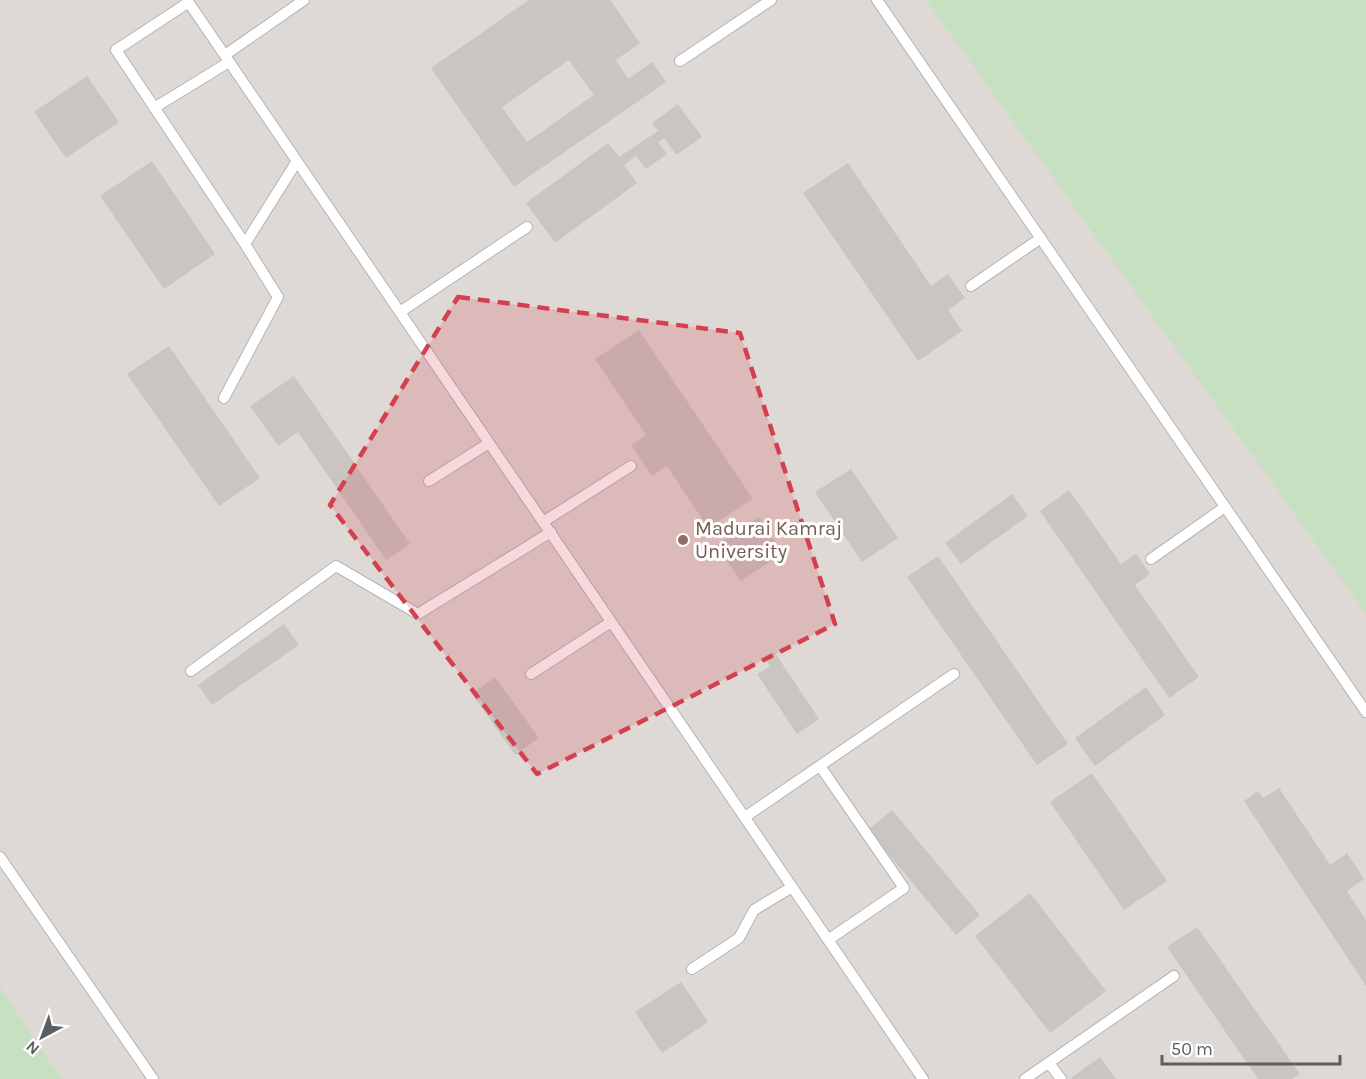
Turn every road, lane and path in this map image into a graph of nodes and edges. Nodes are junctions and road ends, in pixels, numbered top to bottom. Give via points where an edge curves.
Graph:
1 (304, 0) edge
2 (771, 0) edge
3 (877, 0) edge
4 (188, 1) edge
5 (227, 58) junction
6 (680, 61) dead end
7 (154, 108) junction
8 (297, 161) junction
9 (527, 226) dead end
10 (1041, 238) junction
11 (245, 244) junction
12 (971, 286) dead end
13 (400, 312) junction
14 (224, 398) dead end
15 (489, 443) junction
16 (631, 466) dead end
17 (429, 481) dead end
18 (1225, 507) junction
19 (543, 522) junction
20 (550, 532) junction
21 (1151, 559) dead end
22 (611, 622) junction
23 (191, 671) dead end
24 (531, 674) dead end
25 (954, 674) dead end
26 (1366, 712) edge
27 (820, 766) junction
28 (745, 817) junction
29 (0, 857) edge
30 (792, 887) junction
31 (828, 940) junction
32 (692, 969) dead end
33 (1174, 976) dead end
34 (1049, 1063) junction
35 (153, 1079) edge
36 (923, 1079) edge
37 (1025, 1079) edge
38 (1061, 1079) edge

1 - 5 lane
2 - 6 lane
3 - 10 lane
4 - 5 lane
4 - 7 lane via 116,50
5 - 7 lane
5 - 8 lane
7 - 11 lane
8 - 11 lane
8 - 13 lane
9 - 13 lane
10 - 12 lane
10 - 18 lane
11 - 14 lane via 278,297
13 - 15 lane
15 - 17 lane
15 - 19 lane
16 - 19 lane
18 - 21 lane
18 - 26 lane
19 - 20 lane
20 - 22 lane
20 - 23 lane via 418,614 336,566
22 - 24 lane
22 - 28 lane
25 - 27 lane
27 - 28 lane
27 - 31 lane via 904,888
28 - 30 lane
29 - 35 lane
30 - 31 lane
30 - 32 lane via 754,910 739,938
31 - 36 lane
33 - 34 lane
34 - 37 lane
34 - 38 lane

